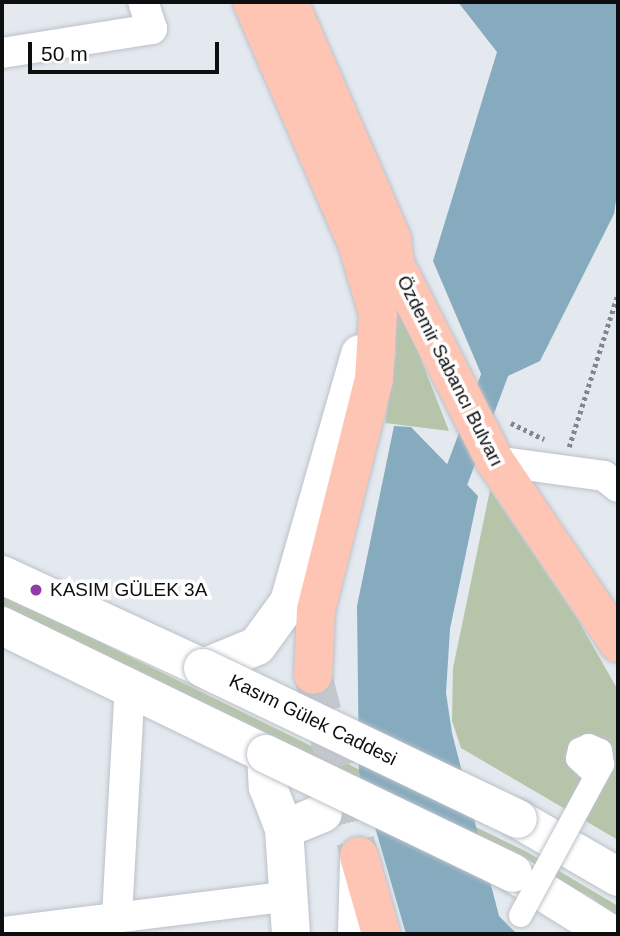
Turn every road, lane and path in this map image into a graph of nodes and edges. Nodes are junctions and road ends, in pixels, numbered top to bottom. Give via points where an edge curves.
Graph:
1 (143, 2) edge
2 (252, 2) edge
3 (289, 2) edge
4 (2, 53) edge
5 (377, 259) junction
6 (618, 293) edge
7 (509, 421) dead end
8 (495, 461) junction
9 (618, 487) edge
10 (2, 575) edge
11 (2, 626) edge
12 (618, 643) edge
13 (204, 668) junction
14 (313, 675) tunnel mouth
15 (130, 687) junction
16 (267, 754) junction
17 (591, 771) dead end
18 (339, 804) junction
19 (284, 829) junction
20 (618, 877) edge
21 (289, 896) junction
22 (520, 915) dead end
23 (117, 916) junction
24 (2, 932) edge
25 (291, 934) edge
26 (357, 934) edge
27 (381, 934) edge
28 (611, 934) edge

1 - 4 street via 152,29
2 - 5 main road, Özdemir Sabancı Bulvarı
3 - 5 main road, Özdemir Sabancı Bulvarı via 392,239
5 - 8 main road, Özdemir Sabancı Bulvarı
5 - 13 main road via 360,364 289,602 257,646
5 - 14 main road, Özdemir Sabancı Bulvarı via 374,379 316,610
6 - 7 path via 567,451
8 - 9 street via 604,476
8 - 12 main road, Özdemir Sabancı Bulvarı
10 - 13 main road, Kasım Gülek Caddesi
11 - 15 main road
13 - 20 main road, Kasım Gülek Caddesi, bridge via 518,819
15 - 16 main road
15 - 23 street
16 - 18 main road, bridge
16 - 19 main road via 268,787
17 - 22 street, bridge via 577,758 579,749 588,745 598,748 602,764
18 - 19 main road
18 - 28 main road, bridge via 513,873
19 - 21 main road
21 - 23 street
21 - 25 main road
23 - 24 street
26 - 27 main road via 359,856

